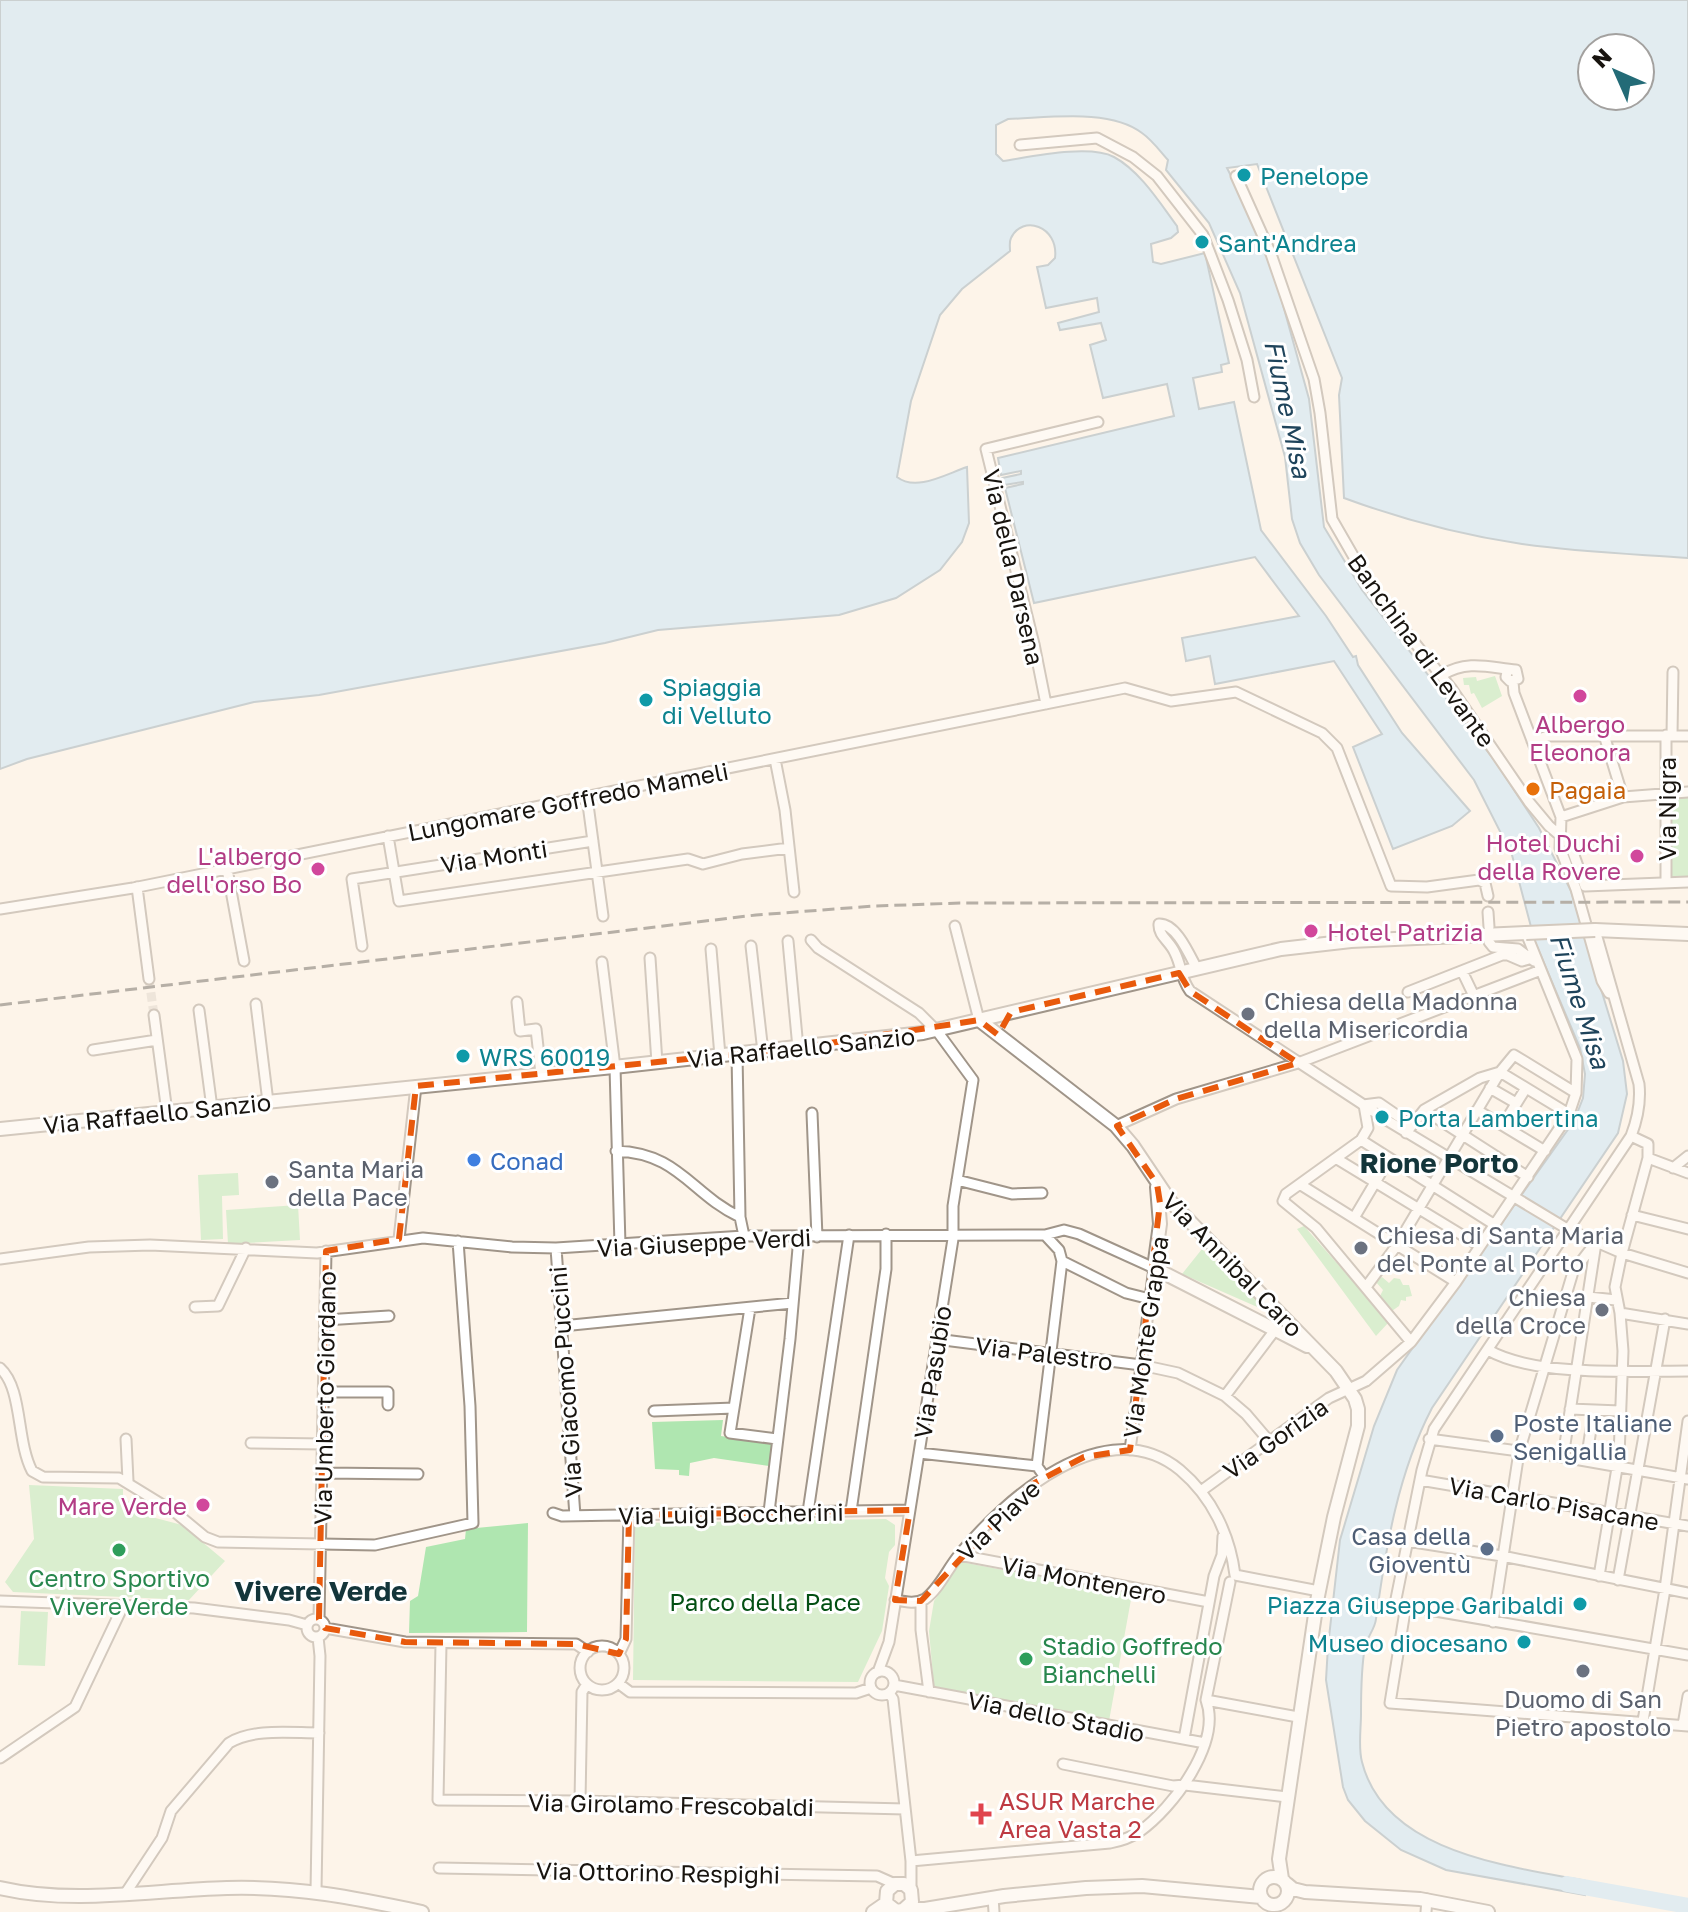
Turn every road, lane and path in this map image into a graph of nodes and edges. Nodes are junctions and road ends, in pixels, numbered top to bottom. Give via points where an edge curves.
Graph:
1 (1020, 145) dead end
2 (1236, 176) dead end
3 (1254, 397) dead end
4 (1098, 422) dead end
5 (1673, 672) dead end
6 (1442, 675) junction
7 (1046, 704) junction
8 (1604, 735) junction
9 (1669, 735) junction
10 (1688, 736) edge
11 (1532, 741) junction
12 (775, 759) junction
13 (1665, 792) junction
14 (1688, 792) edge
15 (587, 797) junction
16 (1623, 797) junction
17 (1561, 817) junction
18 (1560, 834) junction
19 (388, 836) junction
20 (593, 841) junction
21 (789, 848) junction
22 (227, 869) junction
23 (394, 871) junction
24 (597, 872) junction
25 (1688, 882) edge
26 (1666, 883) junction
27 (137, 887) junction
28 (794, 892) dead end
29 (1488, 896) dead end
30 (0, 909) edge
31 (1488, 912) dead end
32 (603, 916) dead end
33 (955, 926) dead end
34 (1489, 927) dead end
35 (1595, 930) junction
36 (1526, 933) junction
37 (1688, 934) edge
38 (811, 940) dead end
39 (788, 941) dead end
40 (1489, 942) dead end
41 (362, 946) dead end
42 (751, 946) dead end
43 (711, 949) dead end
44 (650, 958) dead end
45 (244, 961) dead end
46 (602, 962) dead end
47 (1536, 963) junction
48 (1197, 969) junction
49 (1462, 971) junction
50 (1179, 973) junction
51 (149, 979) tunnel mouth
52 (1408, 992) dead end
53 (1474, 996) junction
54 (1614, 999) junction
55 (517, 1002) dead end
56 (256, 1004) dead end
57 (199, 1010) dead end
58 (1011, 1012) junction
59 (154, 1015) tunnel mouth
60 (979, 1020) junction
61 (937, 1031) junction
62 (157, 1040) junction
63 (1011, 1045) junction
64 (798, 1048) junction
65 (93, 1050) dead end
66 (763, 1052) junction
67 (737, 1054) junction
68 (720, 1056) junction
69 (657, 1063) junction
70 (1298, 1063) junction
71 (615, 1067) junction
72 (1500, 1072) junction
73 (541, 1074) junction
74 (416, 1086) junction
75 (1490, 1088) junction
76 (1526, 1088) junction
77 (1576, 1093) junction
78 (268, 1102) junction
79 (1516, 1103) junction
80 (1363, 1105) junction
81 (212, 1108) junction
82 (1424, 1110) junction
83 (1477, 1110) junction
84 (167, 1112) junction
85 (812, 1113) dead end
86 (1376, 1113) dead end
87 (1569, 1114) junction
88 (1388, 1121) dead end
89 (1503, 1125) junction
90 (1116, 1126) junction
91 (0, 1129) edge
92 (1408, 1129) junction
93 (1462, 1135) junction
94 (1631, 1136) junction
95 (1361, 1140) junction
96 (616, 1151) junction
97 (1545, 1151) junction
98 (1688, 1156) edge
99 (1648, 1158) junction
100 (1337, 1159) junction
101 (1389, 1159) junction
102 (1448, 1159) junction
103 (1673, 1168) junction
104 (1688, 1173) edge
105 (1528, 1177) junction
106 (957, 1180) junction
107 (1375, 1182) junction
108 (1157, 1184) junction
109 (1301, 1185) junction
110 (1432, 1186) junction
111 (1042, 1193) dead end
112 (1516, 1200) junction
113 (1418, 1209) junction
114 (1632, 1215) junction
115 (740, 1217) junction
116 (1184, 1217) junction
117 (1354, 1218) junction
118 (1160, 1224) junction
119 (1495, 1225) junction
120 (1688, 1229) edge
121 (1569, 1230) junction
122 (886, 1234) junction
123 (953, 1234) junction
124 (849, 1235) junction
125 (1045, 1235) junction
126 (744, 1236) junction
127 (799, 1237) junction
128 (817, 1237) junction
129 (399, 1239) junction
130 (458, 1241) junction
131 (1596, 1242) junction
132 (620, 1245) junction
133 (1397, 1245) junction
134 (1480, 1246) junction
135 (246, 1248) junction
136 (556, 1248) junction
137 (326, 1251) junction
138 (1622, 1253) junction
139 (0, 1259) edge
140 (1062, 1261) junction
141 (1154, 1268) junction
142 (1688, 1273) edge
143 (1456, 1282) junction
144 (1366, 1287) junction
145 (1588, 1297) junction
146 (1150, 1299) junction
147 (1616, 1300) junction
148 (793, 1303) junction
149 (195, 1307) dead end
150 (750, 1308) junction
151 (1276, 1308) junction
152 (1620, 1313) junction
153 (389, 1316) dead end
154 (1665, 1319) junction
155 (325, 1320) junction
156 (1262, 1323) junction
157 (1688, 1324) edge
158 (562, 1326) junction
159 (1275, 1330) junction
160 (936, 1339) junction
161 (1411, 1342) junction
162 (1315, 1350) junction
163 (1488, 1350) junction
164 (1050, 1353) junction
165 (1141, 1365) junction
166 (1543, 1366) junction
167 (0, 1368) edge
168 (1623, 1370) junction
169 (1656, 1371) junction
170 (1688, 1371) edge
171 (1577, 1372) junction
172 (1350, 1389) junction
173 (324, 1392) junction
174 (1225, 1396) junction
175 (388, 1405) dead end
176 (734, 1408) junction
177 (1570, 1409) junction
178 (1594, 1410) junction
179 (654, 1411) dead end
180 (1620, 1411) junction
181 (1688, 1421) edge
182 (126, 1439) dead end
183 (777, 1439) junction
184 (1429, 1439) junction
185 (1269, 1441) junction
186 (251, 1443) dead end
187 (323, 1444) junction
188 (1130, 1450) junction
189 (1519, 1452) junction
190 (919, 1453) junction
191 (1563, 1457) junction
192 (1586, 1461) junction
193 (1037, 1466) junction
194 (1619, 1466) junction
195 (1637, 1469) junction
196 (323, 1473) junction
197 (418, 1474) dead end
198 (1044, 1476) junction
199 (1684, 1478) edge
200 (1420, 1480) junction
201 (128, 1481) junction
202 (1201, 1491) junction
203 (1511, 1495) junction
204 (910, 1510) junction
205 (851, 1511) junction
206 (769, 1512) junction
207 (808, 1512) junction
208 (553, 1513) dead end
209 (1611, 1513) junction
210 (629, 1515) junction
211 (575, 1516) junction
212 (1629, 1516) junction
213 (1674, 1524) junction
214 (1688, 1526) edge
215 (1223, 1528) junction
216 (1407, 1541) junction
217 (322, 1544) junction
218 (959, 1555) junction
219 (1502, 1556) junction
220 (1218, 1569) junction
221 (1230, 1576) junction
222 (1599, 1576) junction
223 (1618, 1580) junction
224 (1665, 1589) junction
225 (1319, 1591) junction
226 (1688, 1593) edge
227 (895, 1600) junction
228 (0, 1601) edge
229 (921, 1601) junction
230 (1209, 1602) junction
231 (1406, 1605) junction
232 (123, 1606) junction
233 (319, 1619) junction
234 (1493, 1622) junction
235 (307, 1625) junction
236 (325, 1628) junction
237 (318, 1637) junction
238 (889, 1642) junction
239 (441, 1644) junction
240 (1655, 1649) junction
241 (588, 1652) junction
242 (619, 1654) junction
243 (1688, 1655) edge
244 (878, 1672) junction
245 (890, 1674) junction
246 (618, 1683) junction
247 (587, 1684) junction
248 (871, 1688) junction
249 (891, 1689) junction
250 (929, 1692) junction
251 (1688, 1696) edge
252 (1206, 1700) junction
253 (1298, 1717) junction
254 (1643, 1721) junction
255 (1686, 1726) edge
256 (319, 1733) junction
257 (1184, 1739) junction
258 (1205, 1743) junction
259 (0, 1758) edge
260 (1063, 1764) dead end
261 (1185, 1785) junction
262 (1287, 1797) junction
263 (580, 1801) junction
264 (905, 1809) junction
265 (1281, 1844) junction
266 (910, 1866) junction
267 (439, 1868) dead end
268 (1265, 1880) junction
269 (1284, 1882) junction
270 (0, 1888) edge
271 (316, 1891) junction
272 (1223, 1892) junction
273 (1305, 1892) junction
274 (125, 1894) junction
275 (898, 1897) edge
276 (993, 1897) junction
277 (1267, 1904) edge
278 (1283, 1904) edge
279 (1426, 1906) edge
280 (422, 1912) edge
281 (873, 1912) edge
282 (994, 1912) edge
283 (1488, 1912) edge

1 - 3 street via 1097,138 1157,176 1203,235 1238,330
2 - 6 street, Banchina di Levante via 1271,254 1314,379 1332,519 1374,592
4 - 7 street, Via della Darsena via 986,449
5 - 9 street, Via Nigra
6 - 11 street via 1460,666 1507,672
6 - 18 street, Banchina di Levante via 1529,802
7 - 12 street, Lungomare Goffredo Mameli
7 - 29 street, Lungomare Goffredo Mameli via 1125,688 1171,701 1236,692 1322,733 1334,744 1391,886 1479,880
8 - 9 street
8 - 11 street
8 - 16 street
9 - 10 street
9 - 13 street, Via Nigra
11 - 17 street
12 - 15 street, Lungomare Goffredo Mameli
12 - 21 street
13 - 14 street
13 - 16 street
13 - 26 street, Via Nigra
15 - 19 street, Lungomare Goffredo Mameli
15 - 20 street
16 - 17 street
17 - 18 street
18 - 26 street via 1570,844 1585,886
18 - 54 street via 1602,981
19 - 22 street, Lungomare Goffredo Mameli
19 - 23 street
20 - 23 street, Via Monti
20 - 24 street
21 - 24 street via 703,864 688,859
21 - 28 street
22 - 27 street, Lungomare Goffredo Mameli
22 - 45 street
23 - 24 street via 399,901
23 - 41 street, Via Monti via 352,879
24 - 32 street
25 - 26 street
27 - 30 street, Lungomare Goffredo Mameli
27 - 51 street
31 - 34 street
33 - 60 street
35 - 36 street, Via Raffaello Sanzio, bridge
35 - 37 street, Via Raffaello Sanzio
35 - 54 street
36 - 47 street
36 - 48 street, Via Raffaello Sanzio via 1316,944
38 - 61 street via 919,1013
39 - 64 street
40 - 47 street via 1518,949
42 - 66 street
43 - 68 street
44 - 69 street
46 - 71 street
47 - 49 street via 1502,955
47 - 53 street
47 - 77 street via 1577,1059
48 - 50 street, Via Raffaello Sanzio
48 - 50 street via 1161,922 1158,929 1177,956
49 - 52 street
49 - 53 street
50 - 58 street, Via Raffaello Sanzio
50 - 70 street via 1190,991
53 - 70 street
54 - 94 street via 1641,1099
55 - 73 street via 520,1031 536,1029
56 - 78 street
57 - 81 street
58 - 60 street, Via Raffaello Sanzio
58 - 63 street via 1006,1026
59 - 62 street
60 - 61 street, Via Raffaello Sanzio
60 - 63 street, Via Annibal Caro
61 - 64 street, Via Raffaello Sanzio
61 - 106 street, Via Pasubio via 973,1080
62 - 65 street
62 - 84 street
63 - 90 street, Via Annibal Caro
64 - 66 street, Via Raffaello Sanzio
66 - 67 street, Via Raffaello Sanzio
67 - 68 street, Via Raffaello Sanzio
67 - 115 street
68 - 69 street, Via Raffaello Sanzio
69 - 71 street, Via Raffaello Sanzio
70 - 80 street
70 - 90 street via 1176,1099
71 - 73 street, Via Raffaello Sanzio
71 - 96 street
72 - 75 street
72 - 76 street
72 - 77 street via 1514,1055
72 - 82 street
73 - 74 street, Via Raffaello Sanzio
74 - 78 street, Via Raffaello Sanzio
74 - 129 street
75 - 79 street
75 - 83 street
76 - 79 street
76 - 87 street
77 - 87 street, Via Gorizia
78 - 81 street, Via Raffaello Sanzio
79 - 89 street
80 - 86 street
80 - 92 street via 1379,1103
80 - 95 street via 1368,1128
81 - 84 street, Via Raffaello Sanzio
82 - 92 street
82 - 93 street
83 - 89 street
83 - 93 street
84 - 91 street, Via Raffaello Sanzio
85 - 128 street
87 - 97 street, Via Gorizia
88 - 92 street
89 - 97 street
90 - 108 street, Via Annibal Caro
92 - 102 street
93 - 102 street
93 - 105 street
94 - 99 street via 1648,1144
94 - 121 street
95 - 100 street
95 - 101 street
96 - 115 street via 670,1165 716,1205
96 - 132 street
97 - 105 street, Via Gorizia
98 - 103 street
99 - 103 street
99 - 114 street
100 - 107 street
100 - 109 street
101 - 107 street
101 - 110 street
102 - 110 street
102 - 112 street
103 - 104 street
105 - 112 street, Via Gorizia
106 - 111 street via 1012,1194
106 - 123 street, Via Pasubio
107 - 113 street
107 - 117 street
108 - 116 street, Via Annibal Caro
108 - 118 street, Via Monte Grappa
109 - 117 street
109 - 144 street via 1283,1201 1316,1228
110 - 113 street
110 - 119 street
112 - 119 street, Via Gorizia
112 - 121 street
113 - 133 street
113 - 134 street
114 - 120 street
114 - 138 street
115 - 126 street
116 - 118 street, Via Monte Grappa via 1175,1215
116 - 151 street, Via Annibal Caro
117 - 133 street
118 - 141 street, Via Monte Grappa
119 - 134 street, Via Gorizia
121 - 131 street
121 - 163 street
122 - 123 street, Via Giuseppe Verdi
122 - 124 street, Via Giuseppe Verdi
122 - 205 street via 886,1269
123 - 125 street, Via Giuseppe Verdi
123 - 160 street, Via Pasubio
124 - 128 street, Via Giuseppe Verdi
124 - 207 street
125 - 140 street
125 - 141 street, Via Giuseppe Verdi via 1064,1230 1079,1234
126 - 127 street, Via Giuseppe Verdi
126 - 132 street, Via Giuseppe Verdi
127 - 128 street, Via Giuseppe Verdi
127 - 148 street
129 - 130 street, Via Giuseppe Verdi
129 - 137 street, Via Giuseppe Verdi
130 - 136 street, Via Giuseppe Verdi
130 - 217 street via 473,1523 375,1545
131 - 138 street
131 - 145 street
131 - 166 street via 1573,1272
132 - 136 street, Via Giuseppe Verdi
133 - 143 street
133 - 144 street
134 - 143 street, Via Gorizia
135 - 137 street, Via Giuseppe Verdi
135 - 139 street, Via Giuseppe Verdi via 89,1247
135 - 149 street via 218,1306
136 - 158 street, Via Giacomo Puccini
137 - 155 street, Via Umberto Giordano
138 - 142 street
138 - 147 street
140 - 146 street via 1126,1293
140 - 164 street
141 - 146 street, Via Monte Grappa
141 - 156 street
143 - 161 street, Via Gorizia
144 - 161 street
145 - 147 street
145 - 171 street
146 - 165 street, Via Monte Grappa
147 - 152 street
148 - 150 street
148 - 183 street
150 - 158 street
150 - 176 street
151 - 156 street via 1276,1321
151 - 162 street, Via Annibal Caro
152 - 154 street
152 - 168 street
153 - 155 street
154 - 157 street
154 - 169 street
155 - 173 street, Via Umberto Giordano
156 - 159 street
158 - 211 street, Via Giacomo Puccini
159 - 162 street
159 - 174 street
160 - 164 street, Via Palestro
160 - 190 street, Via Pasubio
161 - 172 street, Via Gorizia
162 - 172 street, Via Annibal Caro
163 - 166 street
163 - 184 street
164 - 165 street, Via Palestro
164 - 193 street
165 - 174 street, Via Palestro via 1178,1373
165 - 188 street, Via Monte Grappa
166 - 171 street
166 - 189 street
167 - 201 street, Via Umberto Giordano via 14,1387 32,1471 43,1477
168 - 169 street
168 - 171 street
168 - 180 street
169 - 170 street
169 - 195 street
171 - 177 street
172 - 185 street, Via Gorizia
172 - 225 street via 1358,1426
173 - 175 street via 388,1392
173 - 187 street, Via Umberto Giordano
174 - 185 street, Via Palestro
176 - 179 street
176 - 183 street via 730,1433
177 - 178 street
177 - 191 street
178 - 180 street
178 - 192 street
180 - 194 street
181 - 199 street
182 - 201 street
183 - 206 street
184 - 189 street
184 - 200 street
185 - 202 street, Via Gorizia
186 - 187 street
187 - 196 street, Via Umberto Giordano
188 - 198 street, Via Piave via 1084,1457
188 - 202 street, Via Piave via 1173,1465
189 - 191 street
189 - 203 street
190 - 193 street
190 - 204 street, Via Pasubio
191 - 192 street
192 - 194 street
193 - 198 street
194 - 195 street
194 - 209 street
195 - 199 street
195 - 212 street
196 - 197 street
196 - 217 street, Via Umberto Giordano
198 - 218 street, Via Piave
199 - 213 street
200 - 203 street, Via Carlo Pisacane
200 - 216 street
201 - 217 street, Via Umberto Giordano via 212,1541
202 - 215 street, Via Piave
203 - 209 street, Via Carlo Pisacane
203 - 219 street
204 - 205 street, Via Luigi Boccherini
204 - 227 street, Via Pasubio
205 - 207 street, Via Luigi Boccherini
206 - 207 street, Via Luigi Boccherini
206 - 210 street, Via Luigi Boccherini
208 - 211 street, Via Luigi Boccherini
209 - 212 street, Via Carlo Pisacane
209 - 222 street
210 - 211 street, Via Luigi Boccherini
210 - 242 street via 626,1639
212 - 213 street, Via Carlo Pisacane
212 - 223 street
213 - 214 street, Via Carlo Pisacane
213 - 224 street
215 - 220 street
215 - 221 street, Via Piave
216 - 219 street
216 - 231 street via 1395,1604
217 - 233 street, Via Umberto Giordano
218 - 229 street, Via Piave
218 - 230 street, Via Montenero
219 - 222 street
219 - 234 street
220 - 221 street via 1227,1564
220 - 221 street via 1219,1580
220 - 230 street
221 - 225 street
221 - 230 street
221 - 252 street
222 - 223 street
223 - 224 street
224 - 226 street
224 - 240 street
225 - 253 street
227 - 229 street
227 - 238 street, Via Pasubio
228 - 232 street
229 - 250 street
230 - 257 street
231 - 234 street
231 - 254 street via 1390,1703
232 - 235 street via 224,1611
232 - 259 street via 75,1707
233 - 235 street
233 - 236 street
234 - 240 street
235 - 237 street via 309,1634
236 - 237 street
236 - 239 street
237 - 256 street
238 - 244 street
238 - 245 street
239 - 241 street via 576,1644
239 - 263 street, Via Girolamo Frescobaldi via 438,1800
240 - 243 street
240 - 254 street
241 - 242 street via 600,1646
241 - 247 street via 580,1672
242 - 246 street via 624,1672
244 - 245 street
244 - 248 street
245 - 249 street
246 - 247 street via 606,1690
246 - 248 street via 630,1692 856,1693
247 - 263 street via 582,1692
248 - 249 street via 879,1695
249 - 250 street, Via dello Stadio
249 - 264 street
250 - 257 street, Via dello Stadio
251 - 255 street
252 - 253 street
252 - 258 street via 1211,1713
253 - 262 street
254 - 255 street
256 - 271 street
256 - 274 street via 241,1736 229,1743 171,1811 162,1838
257 - 258 street, Via dello Stadio
258 - 261 street
260 - 261 street
261 - 262 street
261 - 266 street via 1125,1840
262 - 265 street
263 - 264 street, Via Girolamo Frescobaldi
264 - 266 street
265 - 268 street
265 - 269 street
266 - 275 street
267 - 275 street, Via Ottorino Respighi via 877,1876
268 - 269 street via 1275,1877
268 - 272 street
268 - 277 street
269 - 273 street
269 - 278 street via 1289,1891
270 - 274 street via 62,1896
271 - 274 street via 227,1888
271 - 280 street
272 - 276 street via 1142,1886
272 - 277 street
273 - 278 street
273 - 279 street
275 - 276 street via 933,1905
275 - 281 street
276 - 282 street
277 - 278 street
279 - 283 street

